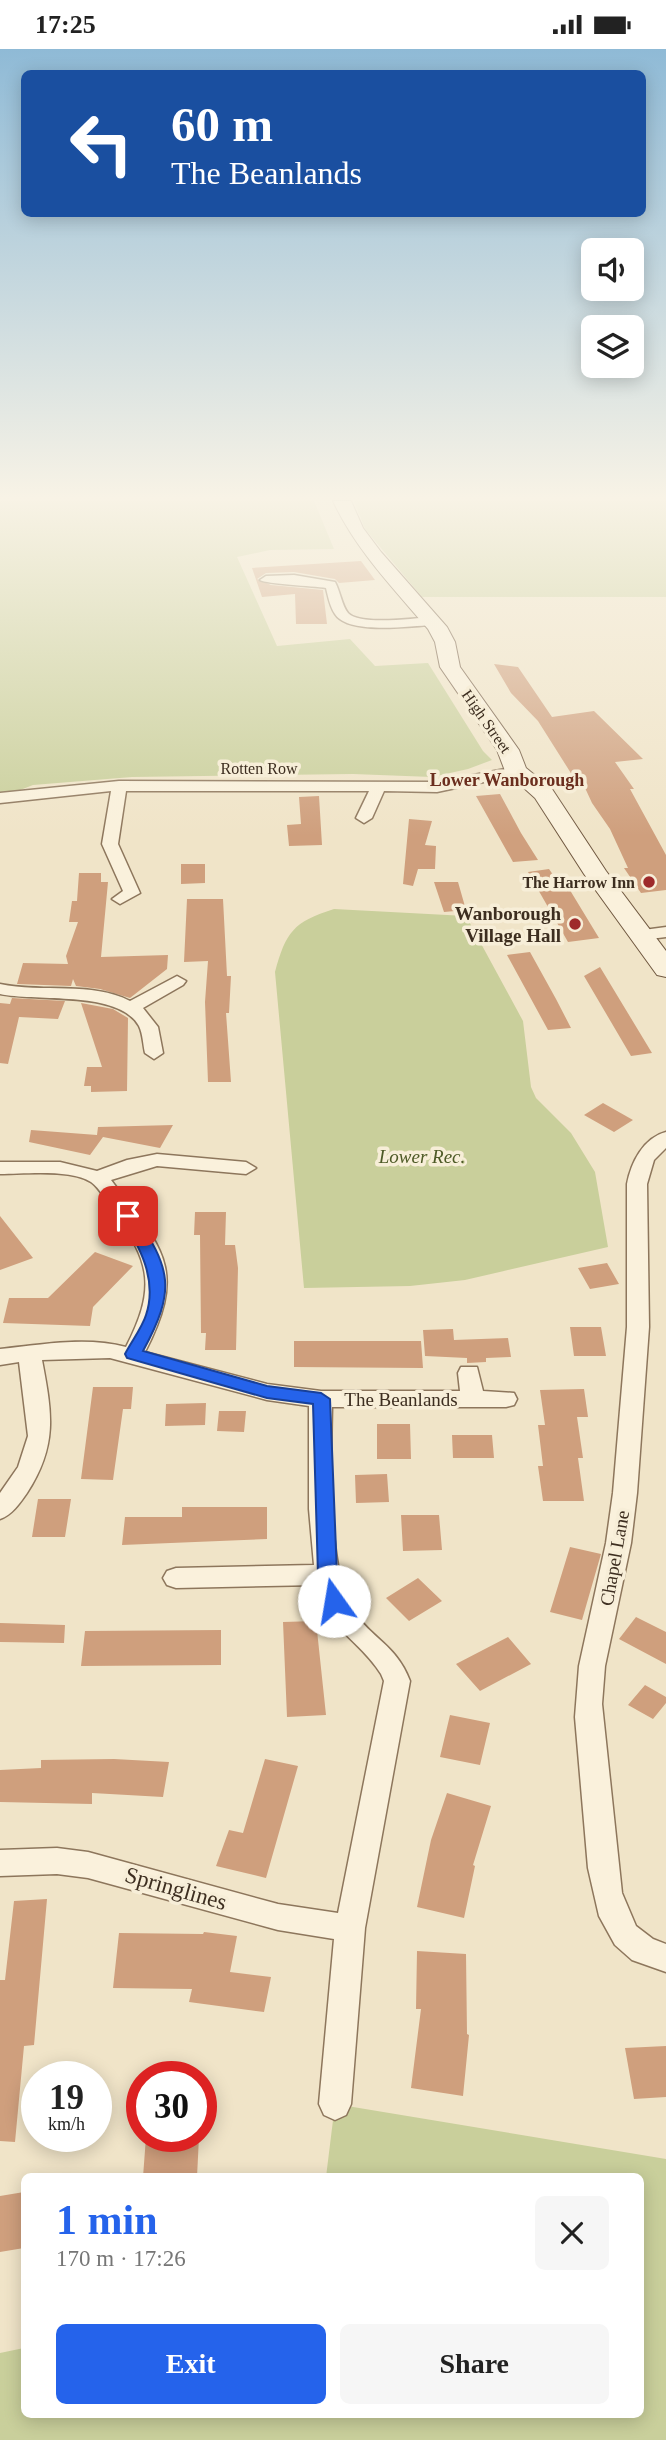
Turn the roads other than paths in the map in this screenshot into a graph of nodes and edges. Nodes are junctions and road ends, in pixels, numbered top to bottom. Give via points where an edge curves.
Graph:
1 (340, 613) edge
2 (424, 613) edge
3 (432, 621) junction
4 (516, 771) junction
5 (119, 786) junction
6 (379, 787) junction
7 (0, 798) edge
8 (364, 818) dead end
9 (120, 899) dead end
10 (654, 934) edge
11 (666, 969) edge
12 (177, 981) dead end
13 (0, 989) edge
14 (131, 1008) junction
15 (154, 1053) dead end
16 (666, 1138) edge
17 (0, 1168) edge
18 (246, 1168) dead end
19 (99, 1178) junction
20 (29, 1353) junction
21 (133, 1354) junction
22 (0, 1357) edge
23 (469, 1373) dead end
24 (321, 1399) junction
25 (472, 1399) junction
26 (506, 1399) dead end
27 (0, 1510) edge
28 (327, 1575) junction
29 (176, 1578) dead end
30 (0, 1863) edge
31 (351, 1929) junction
32 (666, 1958) edge
33 (335, 2104) dead end

1 - 3 street via 360,623
2 - 3 street, High Street
3 - 4 street, High Street via 445,642 450,667 508,750
4 - 6 street, Rotten Row via 437,787
4 - 10 street, High Street via 544,794 596,874
5 - 6 street, Rotten Row
5 - 7 street, Rotten Row
5 - 9 street via 110,844 132,893
6 - 8 street
10 - 11 street, High Street
12 - 14 street
13 - 14 street via 96,996
14 - 15 street via 148,1026
16 - 32 street, Chapel Lane via 649,1154 638,1179 638,1305 625,1498 595,1656 588,1722 601,1863 610,1902 629,1938
17 - 19 street via 60,1168
18 - 19 street via 157,1160
19 - 21 street via 139,1230 155,1262 158,1289 154,1315
20 - 21 street, The Beanlands via 88,1349
20 - 22 street, The Beanlands
20 - 27 street via 37,1399 38,1454
21 - 24 street, The Beanlands via 267,1392
23 - 25 street, The Beanlands
24 - 25 street, The Beanlands
24 - 28 street
25 - 26 street, The Beanlands
28 - 29 street
28 - 31 street via 346,1621 390,1664 397,1681
30 - 31 street, Springlines via 88,1865 278,1917
31 - 33 street

